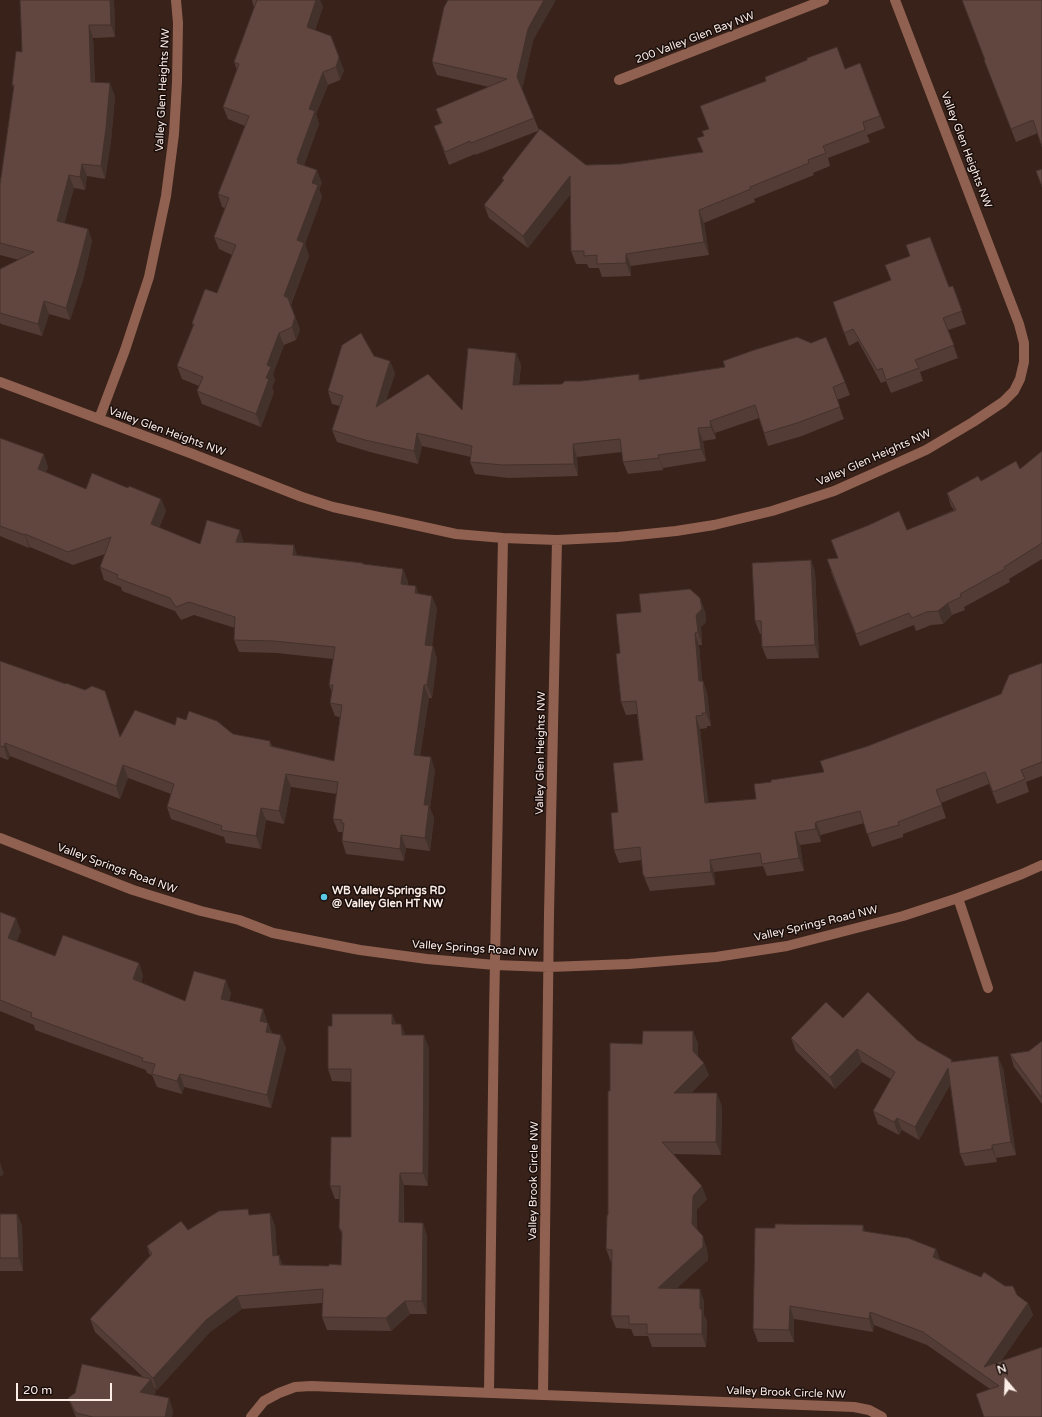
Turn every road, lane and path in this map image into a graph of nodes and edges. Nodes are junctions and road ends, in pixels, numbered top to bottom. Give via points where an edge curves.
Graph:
1 (176, 0) edge
2 (824, 0) edge
3 (895, 0) edge
4 (619, 80) dead end
5 (0, 382) edge
6 (99, 419) junction
7 (503, 538) junction
8 (557, 540) junction
9 (0, 838) edge
10 (1042, 865) edge
11 (958, 898) junction
12 (495, 965) junction
13 (549, 967) junction
14 (988, 988) dead end
15 (489, 1392) junction
16 (543, 1395) junction
17 (251, 1417) edge
18 (882, 1417) edge

1 - 6 street, Valley Glen Heights NW via 177,90 166,196 149,277
2 - 4 street, 200 Valley Glen Bay NW
3 - 8 street, Valley Glen Heights NW via 1019,324 1024,343 1024,362 1014,391 1003,402 926,450 834,491 772,511 714,525 618,537
5 - 6 street
6 - 7 street, Valley Glen Heights NW via 332,507 456,534
7 - 8 street, Valley Glen Heights NW
7 - 12 street
8 - 13 street, Valley Glen Heights NW
9 - 12 street, Valley Springs Road NW via 133,890 239,920 274,933 360,950
10 - 11 street, Valley Springs Road NW
11 - 13 street, Valley Springs Road NW via 903,916 787,946 716,957
11 - 14 street
12 - 13 street, Valley Springs Road NW
12 - 15 street
13 - 16 street, Valley Brook Circle NW
15 - 16 street, Valley Brook Circle NW
15 - 17 street, Valley Brook Circle NW via 295,1387 264,1401
16 - 18 street, Valley Brook Circle NW via 854,1407 869,1410

